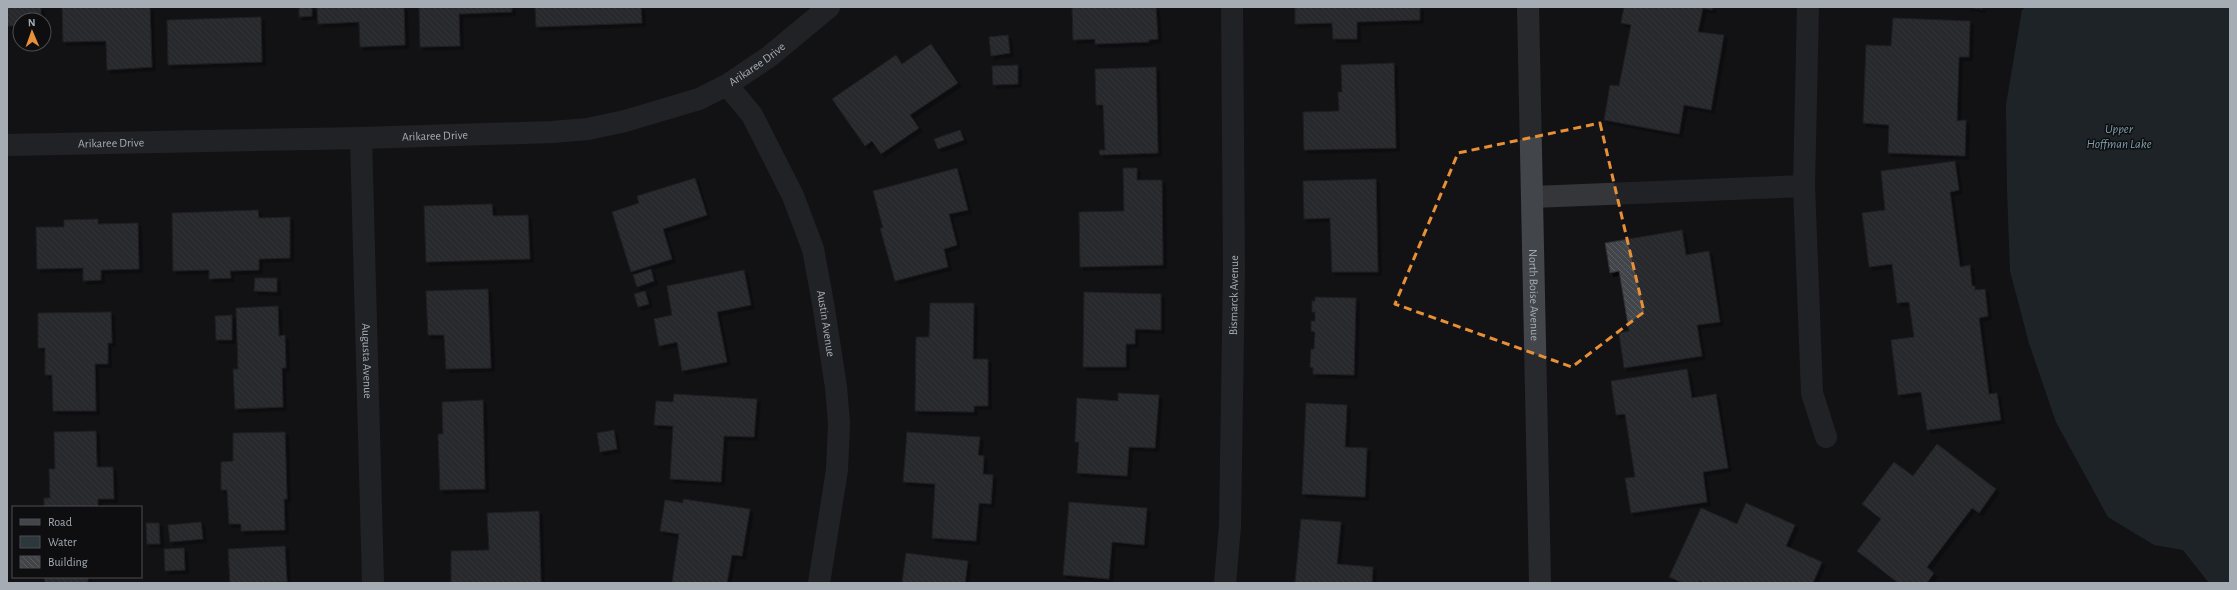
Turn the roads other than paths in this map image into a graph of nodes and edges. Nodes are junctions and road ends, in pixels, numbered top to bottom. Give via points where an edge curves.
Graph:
1 (829, 7) edge
2 (1232, 7) edge
3 (1528, 7) edge
4 (1808, 7) edge
5 (727, 85) junction
6 (361, 138) junction
7 (7, 145) edge
8 (1804, 186) junction
9 (1533, 197) junction
10 (1826, 437) dead end
11 (373, 583) edge
12 (819, 583) edge
13 (1225, 583) edge
14 (1540, 583) edge

1 - 5 street, Arikaree Drive via 775,52
2 - 13 street, Bismarck Avenue via 1234,269 1230,526
3 - 9 street, North Boise Avenue
4 - 8 street
5 - 6 street, Arikaree Drive via 691,101 588,129
5 - 12 street, Austin Avenue via 752,115 793,196 813,249 823,303 839,423 837,470
6 - 7 street, Arikaree Drive
6 - 11 street, Augusta Avenue
8 - 9 street
8 - 10 street via 1812,393
9 - 14 street, North Boise Avenue

